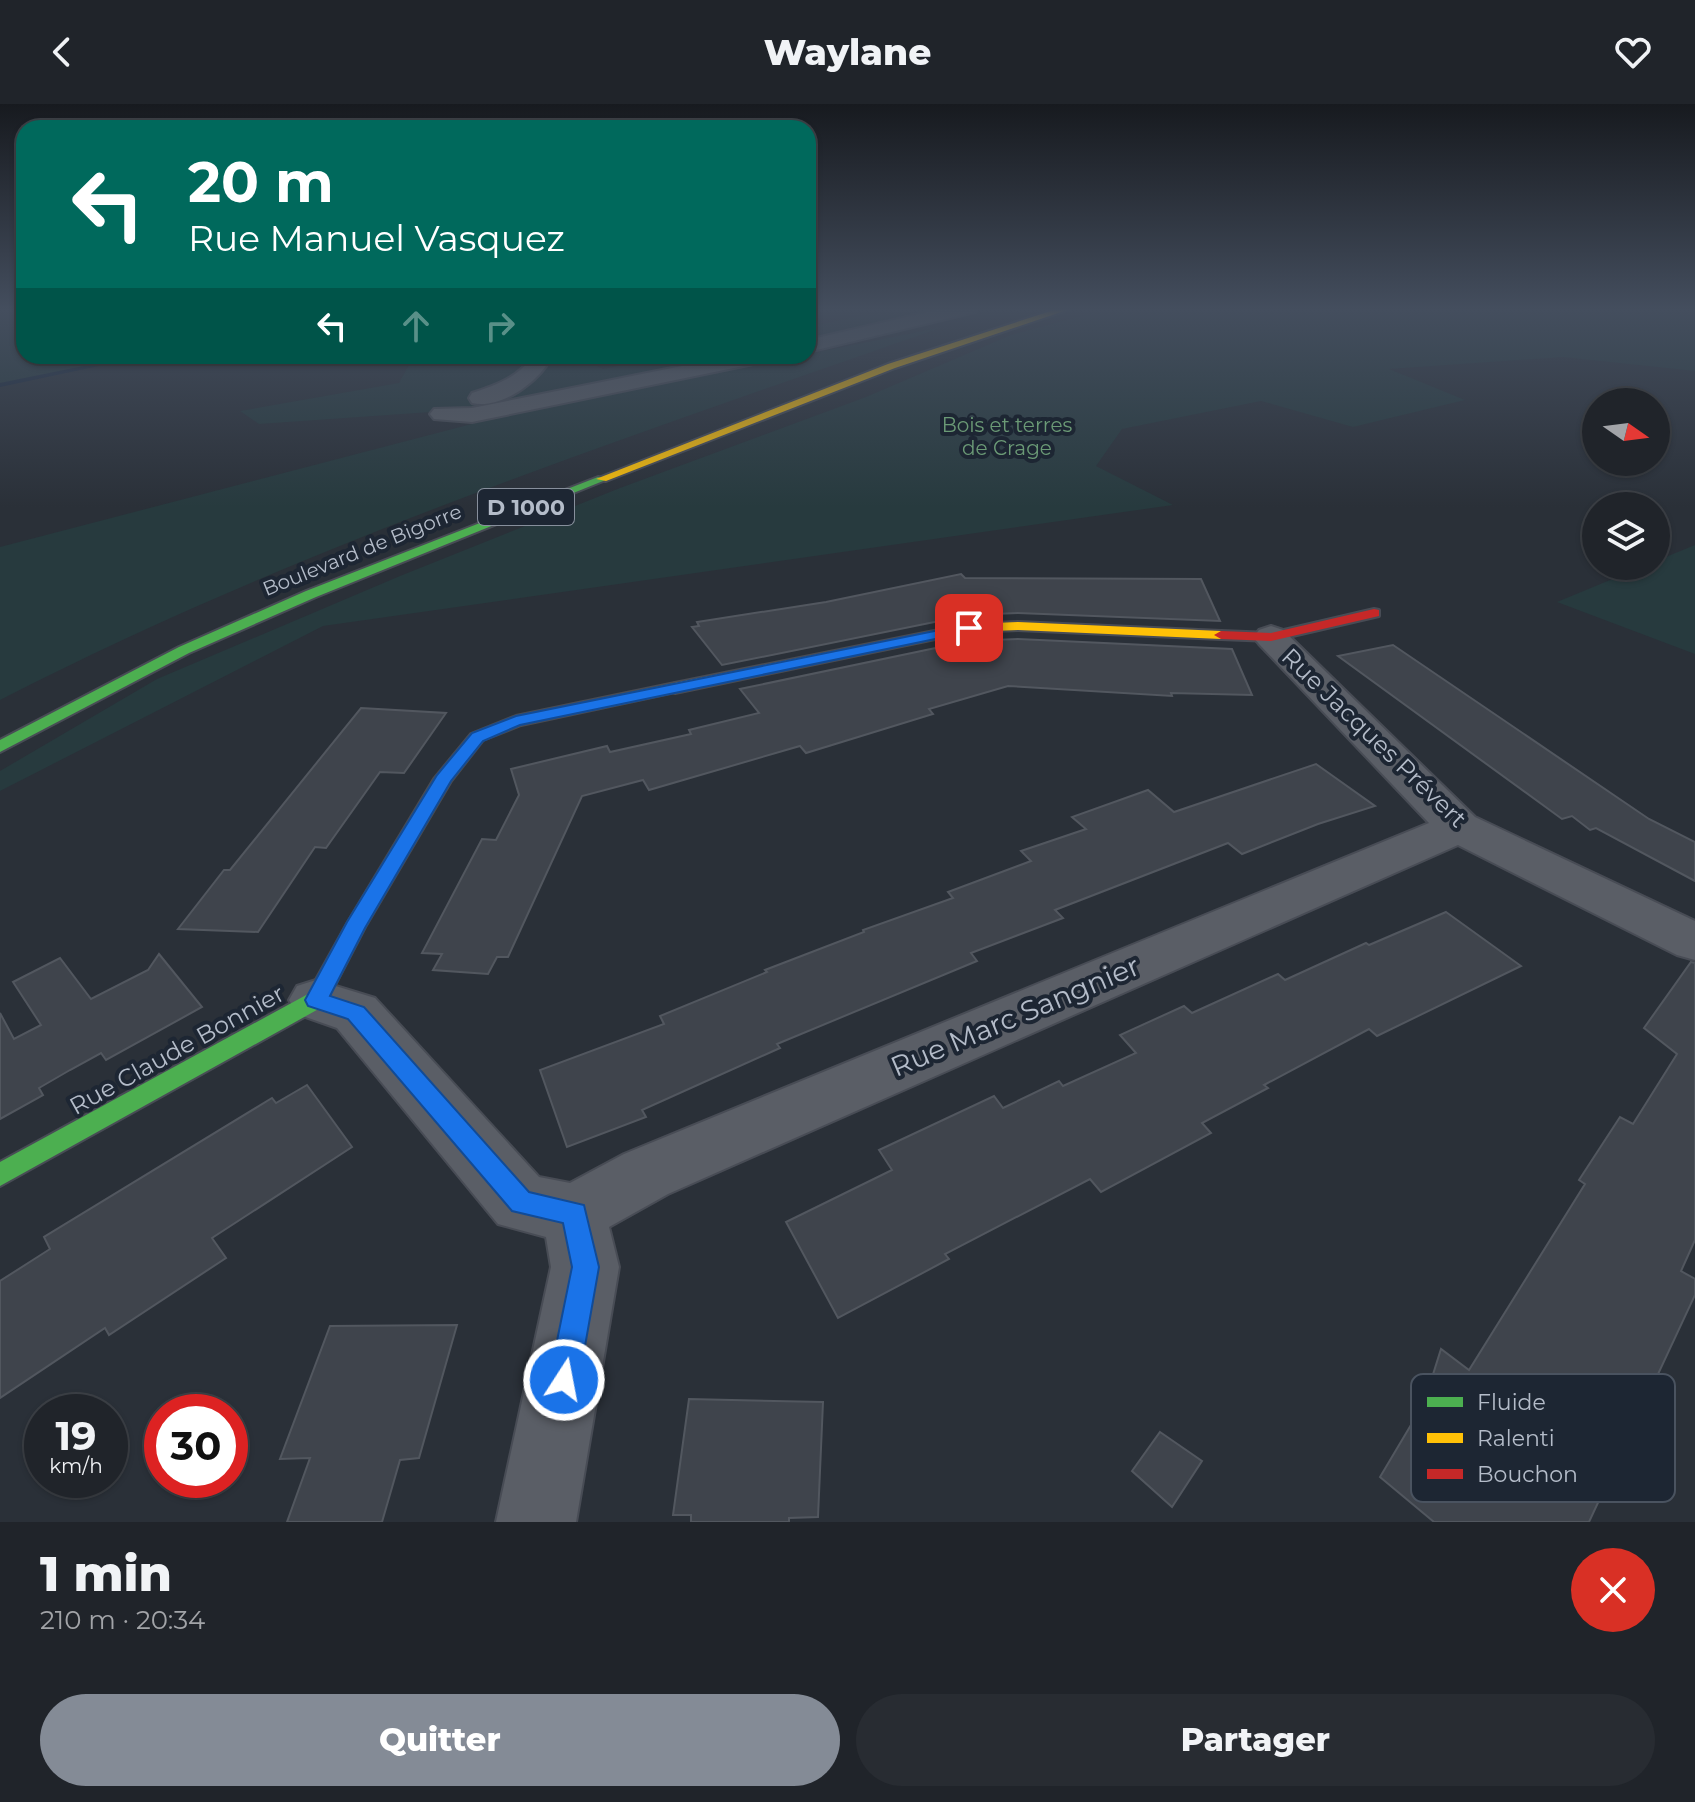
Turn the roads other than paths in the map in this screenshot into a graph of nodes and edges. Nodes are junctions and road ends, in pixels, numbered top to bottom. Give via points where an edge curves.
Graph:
1 (527, 374) edge
2 (673, 374) edge
3 (848, 374) edge
4 (867, 374) edge
5 (1374, 613) dead end
6 (1271, 637) junction
7 (0, 729) edge
8 (0, 747) edge
9 (1459, 827) junction
10 (1695, 942) edge
11 (316, 1000) junction
12 (0, 1175) edge
13 (574, 1213) junction
14 (536, 1522) edge

1 - 2 street via 504,390 442,414 472,415
3 - 7 main road, Boulevard de Bigorre / D 1000 via 293,588
4 - 8 main road, Boulevard de Bigorre / D 1000 via 339,582 184,650
5 - 6 main road, Rue Claude Bonnier
6 - 9 street, Rue Jacques Prévert
6 - 11 main road, Rue Claude Bonnier via 969,628 516,721 477,737 443,779
9 - 10 street, Rue Jacques Prévert
9 - 13 street, Rue Marc Sangnier via 646,1174
11 - 12 main road, Rue Claude Bonnier
11 - 13 street via 356,1013 521,1203
13 - 14 street via 585,1267

